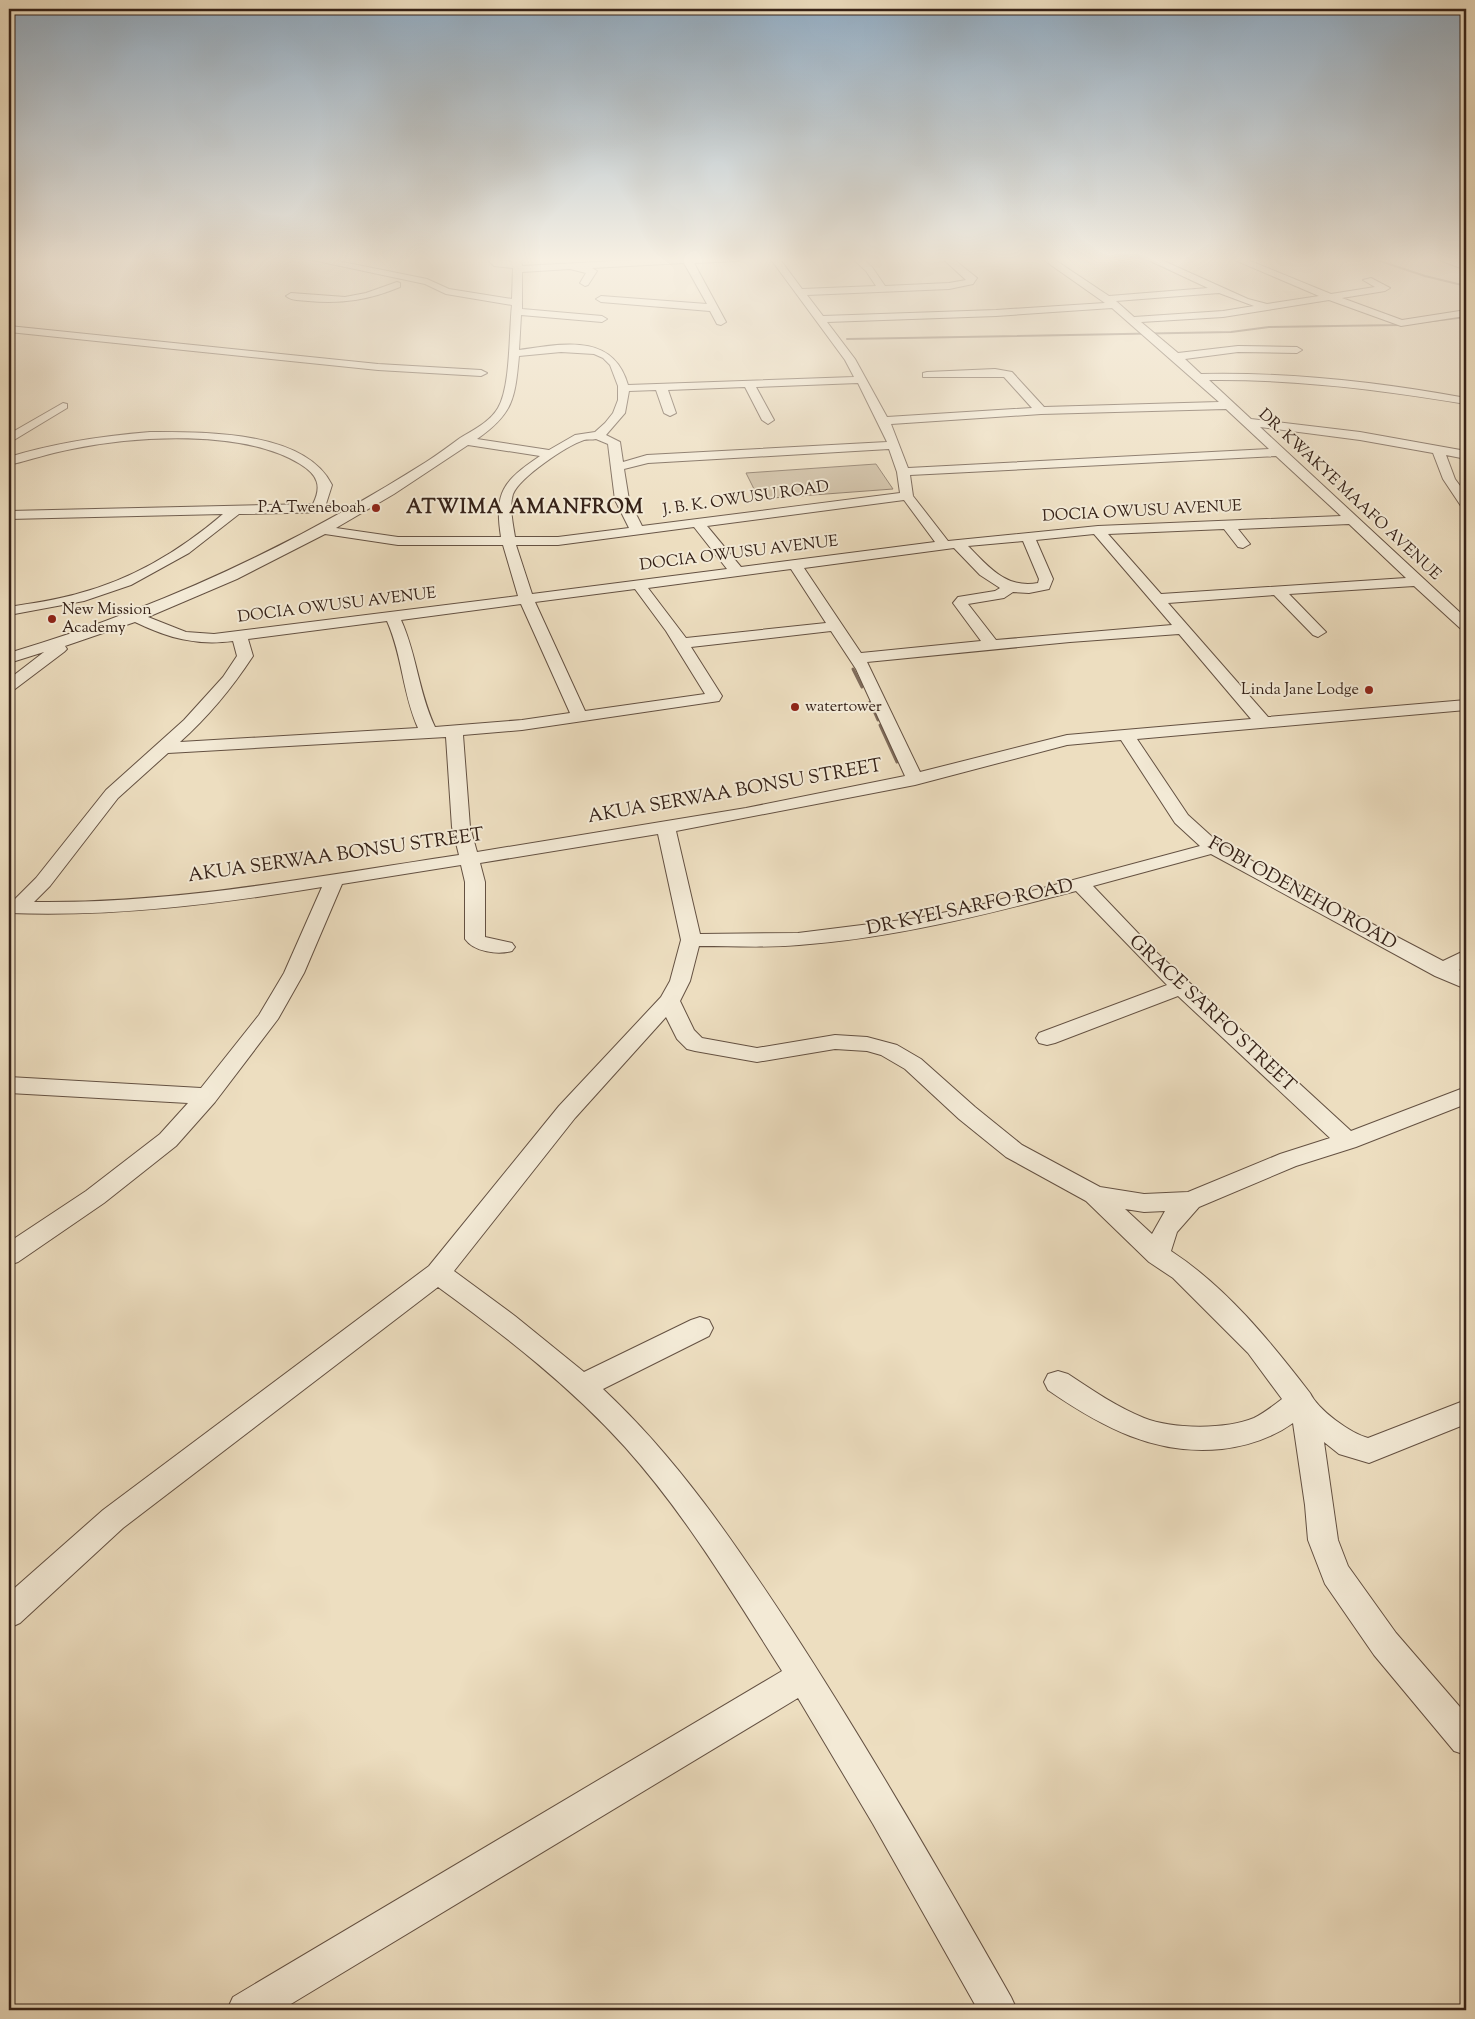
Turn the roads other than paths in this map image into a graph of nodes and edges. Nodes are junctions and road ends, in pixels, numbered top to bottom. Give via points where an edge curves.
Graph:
1 (235, 352) edge
2 (531, 352) edge
3 (586, 352) edge
4 (844, 352) edge
5 (1168, 352) edge
6 (1215, 352) edge
7 (513, 354) joint
8 (1175, 358) junction
9 (481, 373) dead end
10 (927, 375) dead end
11 (1197, 377) junction
12 (861, 380) junction
13 (749, 384) junction
14 (661, 387) junction
15 (625, 388) junction
16 (1466, 401) edge
17 (1228, 404) junction
18 (63, 406) dead end
19 (1041, 411) junction
20 (670, 413) dead end
21 (768, 420) dead end
22 (884, 421) junction
23 (1246, 422) junction
24 (596, 435) junction
25 (9, 439) edge
26 (464, 441) junction
27 (894, 445) junction
28 (1438, 449) junction
29 (1277, 452) junction
30 (552, 454) junction
31 (1466, 455) edge
32 (617, 460) junction
33 (9, 461) edge
34 (903, 472) junction
35 (907, 496) junction
36 (1466, 503) edge
37 (318, 508) junction
38 (361, 508) junction
39 (237, 509) junction
40 (9, 515) edge
41 (1352, 520) junction
42 (698, 523) junction
43 (1228, 525) junction
44 (321, 529) junction
45 (1098, 530) junction
46 (638, 532) junction
47 (1028, 536) junction
48 (509, 543) junction
49 (951, 544) junction
50 (1243, 544) dead end
51 (794, 565) junction
52 (737, 572) junction
53 (1419, 581) junction
54 (639, 584) junction
55 (1010, 588) junction
56 (1277, 590) junction
57 (528, 599) junction
58 (1158, 599) junction
59 (9, 611) edge
60 (136, 617) junction
61 (392, 617) junction
62 (837, 626) junction
63 (1466, 626) edge
64 (1185, 629) junction
65 (1318, 632) dead end
66 (240, 637) junction
67 (69, 641) junction
68 (682, 643) junction
69 (992, 645) junction
70 (9, 658) edge
71 (857, 658) junction
72 (9, 686) edge
73 (1466, 705) edge
74 (580, 717) junction
75 (1263, 722) junction
76 (454, 731) junction
77 (429, 733) junction
78 (1125, 734) junction
79 (165, 748) junction
80 (915, 780) junction
81 (666, 827) junction
82 (1214, 848) junction
83 (467, 859) junction
84 (334, 880) junction
85 (1080, 884) junction
86 (14, 907) edge
87 (691, 940) junction
88 (505, 946) dead end
89 (1466, 956) edge
90 (1442, 970) junction
91 (1466, 982) edge
92 (1182, 987) junction
93 (669, 1001) junction
94 (1047, 1038) dead end
95 (9, 1085) edge
96 (1466, 1095) edge
97 (208, 1096) junction
98 (1348, 1141) junction
99 (1095, 1195) junction
100 (1190, 1200) junction
101 (9, 1255) edge
102 (1158, 1255) junction
103 (438, 1272) junction
104 (700, 1328) dead end
105 (1058, 1382) dead end
106 (582, 1387) junction
107 (1302, 1406) junction
108 (1466, 1412) edge
109 (9, 1613) edge
110 (804, 1676) junction
111 (1466, 1739) edge
112 (246, 2010) edge
113 (998, 2010) edge

1 - 9 street via 378,367
2 - 7 street
3 - 15 street via 605,355 615,365
4 - 12 street
5 - 8 street, DR. KWAKYE MAAFO AVENUE
6 - 8 street
7 - 26 street via 506,406
8 - 11 street, DR. KWAKYE MAAFO AVENUE
10 - 19 street via 1008,374
11 - 16 street via 1320,381
11 - 17 street, DR. KWAKYE MAAFO AVENUE
12 - 13 street
12 - 22 street
13 - 14 street
13 - 21 street
14 - 15 street
14 - 20 street
15 - 24 street via 619,414
17 - 19 street
17 - 23 street, DR. KWAKYE MAAFO AVENUE
18 - 25 street
19 - 22 street
22 - 27 street
23 - 28 street
23 - 29 street, DR. KWAKYE MAAFO AVENUE
24 - 30 street via 581,437
24 - 32 street via 614,442
26 - 30 street
26 - 38 street
27 - 32 street
27 - 34 street
28 - 31 street
28 - 36 street via 1450,479
29 - 34 street
29 - 41 street, DR. KWAKYE MAAFO AVENUE
30 - 48 street via 508,490 504,507
32 - 46 street via 622,500
33 - 37 street via 58,448 131,438 203,437 247,441 271,446 314,467 326,485
34 - 35 street
35 - 42 street, J. B. K. OWUSU ROAD
35 - 49 street
37 - 38 street
37 - 39 street
38 - 44 street
39 - 40 street
39 - 59 street via 187,549 128,581 85,597
41 - 43 street, DOCIA OWUSU AVENUE
41 - 53 street, DR. KWAKYE MAAFO AVENUE
42 - 46 street, J. B. K. OWUSU ROAD
42 - 52 street
43 - 45 street, DOCIA OWUSU AVENUE
43 - 50 street
44 - 48 street, J. B. K. OWUSU ROAD via 398,541
44 - 60 street
45 - 47 street, DOCIA OWUSU AVENUE
45 - 58 street
46 - 48 street, J. B. K. OWUSU ROAD via 591,539
47 - 49 street, DOCIA OWUSU AVENUE
47 - 55 street via 1046,583 1038,587
48 - 57 street
49 - 51 street, DOCIA OWUSU AVENUE
49 - 55 street via 999,584
51 - 52 street, DOCIA OWUSU AVENUE
51 - 62 street
52 - 54 street, DOCIA OWUSU AVENUE
53 - 56 street
53 - 63 street, DR. KWAKYE MAAFO AVENUE
54 - 57 street, DOCIA OWUSU AVENUE
54 - 68 street
55 - 69 street via 1003,594 960,603
56 - 58 street
56 - 65 street
57 - 61 street, DOCIA OWUSU AVENUE
57 - 74 street
58 - 64 street
60 - 66 street, DOCIA OWUSU AVENUE via 189,638
60 - 67 street
61 - 66 street, DOCIA OWUSU AVENUE
61 - 77 street via 404,643 416,704
62 - 68 street
62 - 71 street
64 - 69 street
64 - 75 street
66 - 79 street via 245,652 243,662
67 - 70 street
67 - 72 street
68 - 74 street via 713,698
69 - 71 street
71 - 80 street
73 - 75 street, AKUA SERWAA BONSU STREET
74 - 76 street
75 - 78 street, AKUA SERWAA BONSU STREET
76 - 77 street
76 - 83 street via 461,827
77 - 79 street
78 - 80 street, AKUA SERWAA BONSU STREET via 1067,740 1006,753
78 - 82 street, FOBI ODENEHO ROAD via 1181,819
79 - 86 street via 117,789 43,882
80 - 81 street, AKUA SERWAA BONSU STREET
81 - 83 street, AKUA SERWAA BONSU STREET
81 - 87 street
82 - 85 street, DR KYEI SARFO ROAD
82 - 90 street, FOBI ODENEHO ROAD
83 - 84 street, AKUA SERWAA BONSU STREET
83 - 88 street via 474,882 476,939 482,944
84 - 86 street, AKUA SERWAA BONSU STREET via 136,905
84 - 97 street via 294,973 267,1019
85 - 87 street, DR KYEI SARFO ROAD via 982,910 879,930 798,939
85 - 92 street, GRACE SARFO STREET
87 - 93 street via 680,981
89 - 90 street
90 - 91 street, FOBI ODENEHO ROAD
92 - 94 street
92 - 98 street, GRACE SARFO STREET
93 - 99 street via 686,1034 696,1044 757,1055 835,1042 868,1044 889,1050 912,1064 966,1114 1014,1151
93 - 103 street via 562,1118
95 - 97 street
96 - 98 street
97 - 101 street via 168,1140 95,1197
98 - 100 street via 1288,1160
99 - 100 street via 1144,1203
99 - 102 street
100 - 102 street via 1168,1223 1160,1240
102 - 107 street via 1182,1271 1257,1345
103 - 106 street
103 - 109 street via 114,1518
104 - 106 street
105 - 107 street via 1114,1417 1149,1432 1188,1438 1252,1431
106 - 110 street via 613,1416 668,1478 726,1557
107 - 108 street via 1349,1445 1369,1451
107 - 111 street via 1320,1504 1323,1540 1336,1574 1385,1644
110 - 112 street
110 - 113 street

